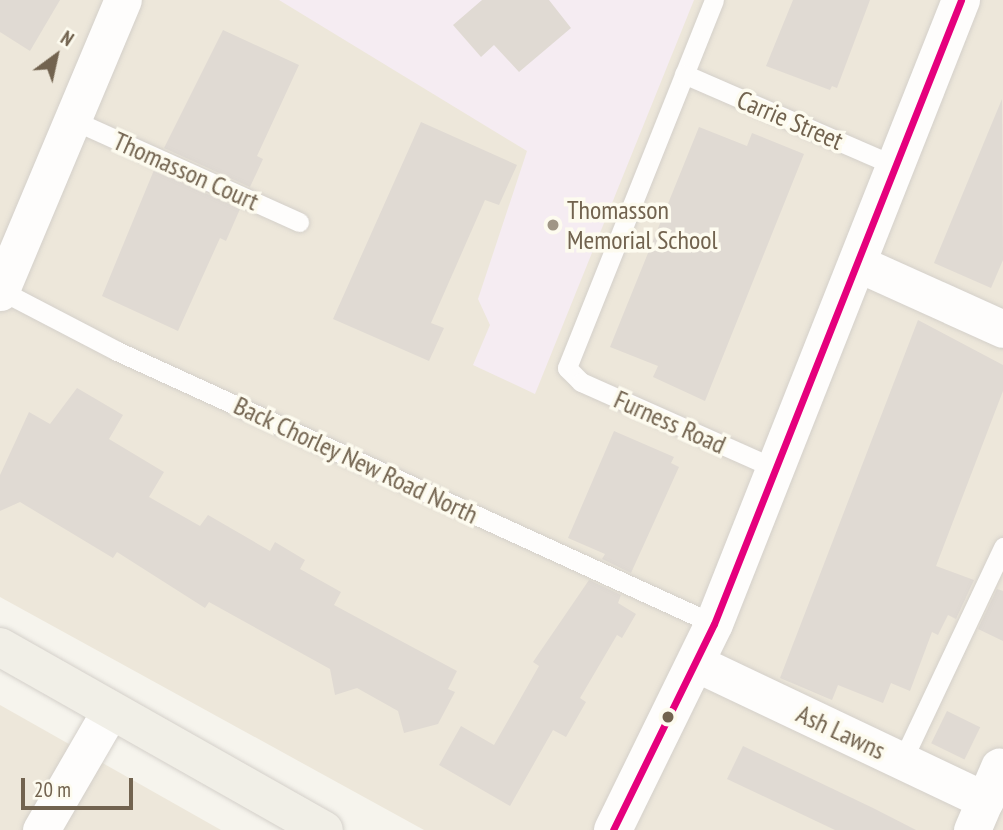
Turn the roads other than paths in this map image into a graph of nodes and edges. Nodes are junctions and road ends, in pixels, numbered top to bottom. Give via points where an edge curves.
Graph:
1 (123, 0) edge
2 (714, 0) edge
3 (961, 0) edge
4 (684, 74) junction
5 (73, 120) junction
6 (896, 166) junction
7 (299, 222) dead end
8 (857, 262) junction
9 (0, 291) edge
10 (1003, 329) edge
11 (776, 469) junction
12 (1003, 547) edge
13 (715, 624) junction
14 (0, 647) edge
15 (698, 664) junction
16 (110, 711) junction
17 (902, 761) junction
18 (985, 799) edge
19 (41, 830) edge
20 (324, 830) edge
21 (613, 830) edge

1 - 5 street
2 - 4 lane
3 - 6 street
4 - 6 lane, Carrie Street
4 - 11 lane, Furness Road via 567,369 581,383
5 - 7 lane, Thomasson Court
5 - 9 street
6 - 8 street
8 - 10 street
8 - 11 street
9 - 13 lane, Back Chorley New Road North via 117,351
11 - 13 street
12 - 17 lane
13 - 15 street
14 - 16 main road
15 - 17 street, Ash Lawns
15 - 21 street
16 - 19 street
16 - 20 main road
17 - 18 street, Ash Lawns

